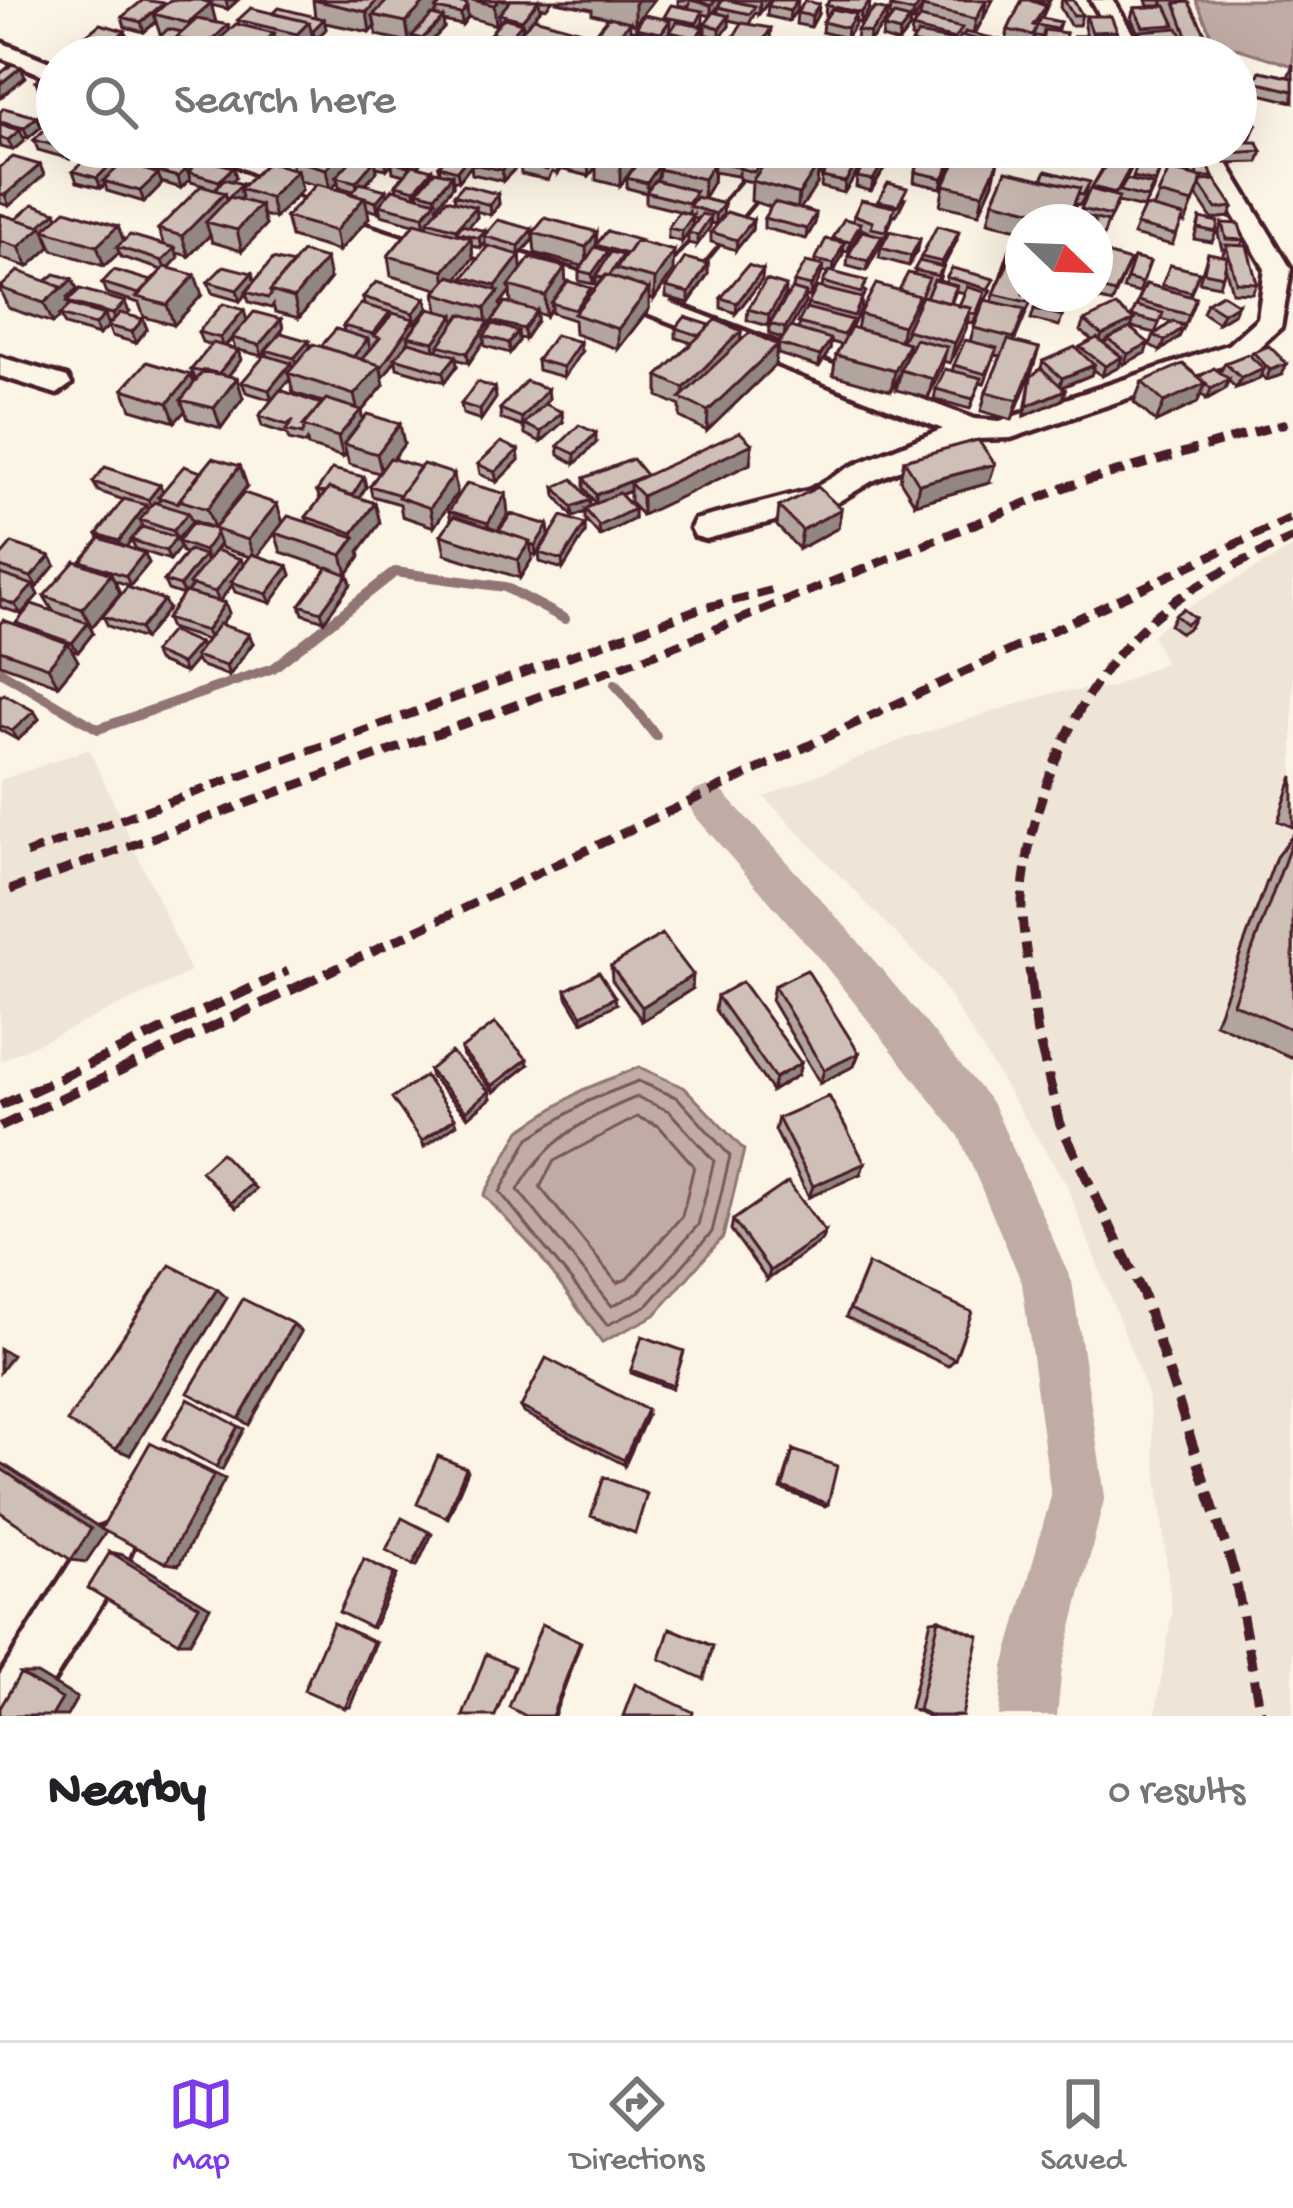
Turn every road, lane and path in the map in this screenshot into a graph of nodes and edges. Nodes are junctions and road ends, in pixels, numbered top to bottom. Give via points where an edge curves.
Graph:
1 (1102, 0) edge
2 (1123, 36) edge
3 (0, 49) edge
4 (36, 68) edge
5 (0, 69) edge
6 (36, 75) edge
7 (256, 168) edge
8 (768, 168) edge
9 (1218, 168) edge
10 (652, 305) junction
11 (0, 366) edge
12 (57, 384) dead end
13 (971, 429) junction
14 (706, 528) dead end
15 (109, 1548) edge
16 (3, 1716) edge

1 - 2 street
3 - 4 street
5 - 6 street
7 - 10 street via 438,247
8 - 10 street
9 - 13 street via 1278,269 1271,321 1238,351 1001,430
10 - 13 street
11 - 12 street
13 - 14 street via 820,498
15 - 16 street

